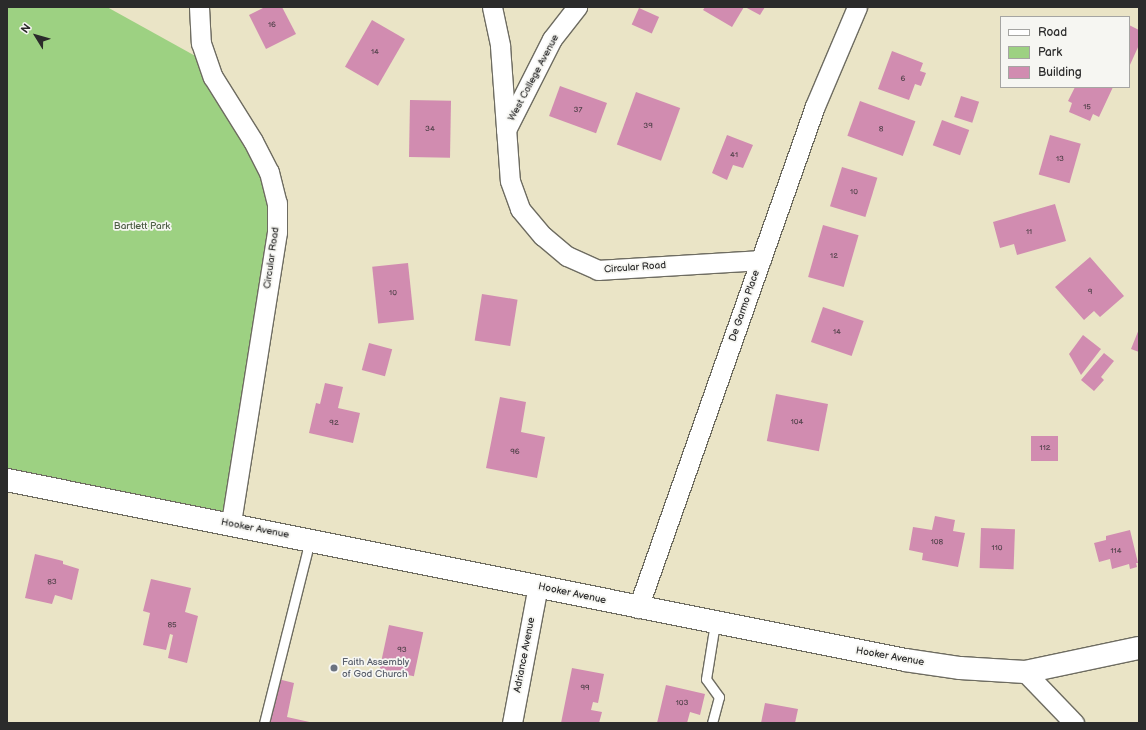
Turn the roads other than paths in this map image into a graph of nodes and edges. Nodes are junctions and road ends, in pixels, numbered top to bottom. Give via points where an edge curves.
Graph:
1 (199, 7) edge
2 (492, 7) edge
3 (578, 7) edge
4 (857, 7) edge
5 (506, 130) junction
6 (761, 260) junction
7 (7, 480) edge
8 (231, 524) junction
9 (310, 540) junction
10 (538, 586) junction
11 (638, 608) junction
12 (715, 623) junction
13 (1139, 648) edge
14 (1025, 672) junction
15 (264, 723) edge
16 (512, 723) edge
17 (712, 723) edge
18 (1074, 723) edge

1 - 8 street, Circular Road via 201,43 213,78 253,141 269,172 277,203 277,232
2 - 5 street, Circular Road via 500,46
3 - 5 street, West College Avenue via 552,39
4 - 6 street, De Garmo Place via 815,106
5 - 6 street, Circular Road via 510,181 520,209 543,236 567,256 598,270
6 - 11 street, De Garmo Place
7 - 8 street, Hooker Avenue
8 - 9 street, Hooker Avenue
9 - 10 street, Hooker Avenue
9 - 15 lane
10 - 11 street, Hooker Avenue
10 - 16 street, Adriance Avenue
11 - 12 street, Hooker Avenue
12 - 14 street, Hooker Avenue via 905,660 960,668
12 - 17 lane via 706,679 719,697
13 - 14 street, Hooker Avenue
14 - 18 street

